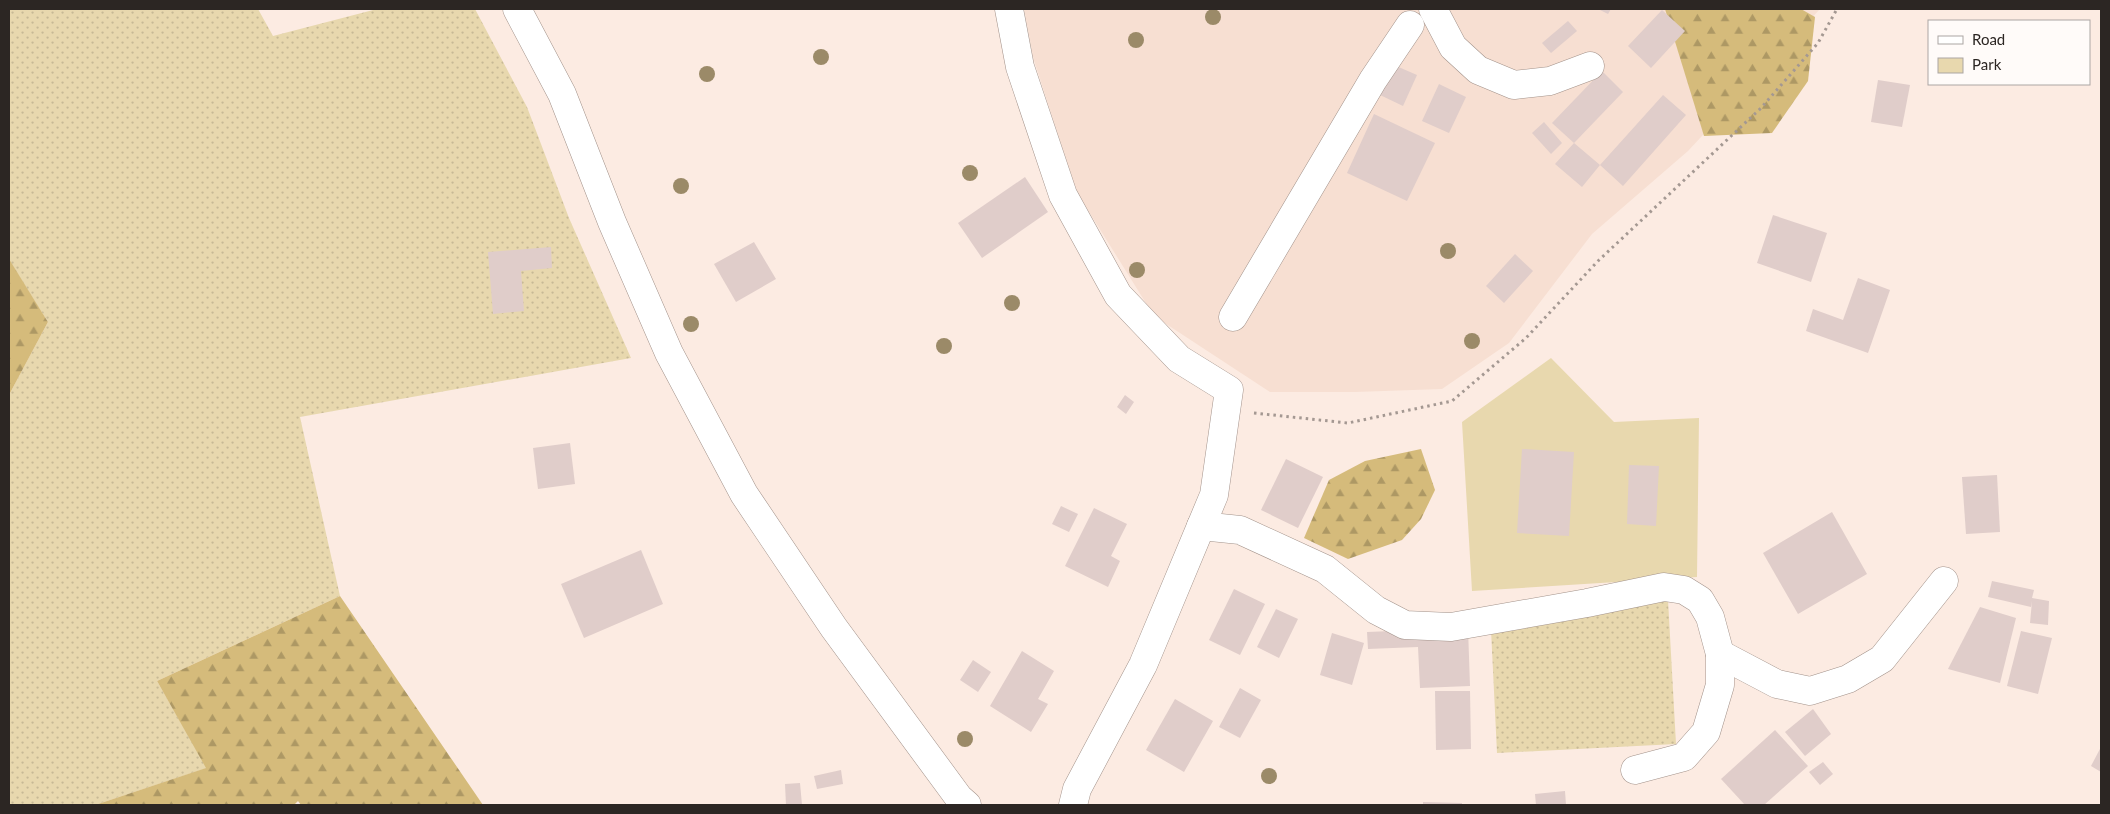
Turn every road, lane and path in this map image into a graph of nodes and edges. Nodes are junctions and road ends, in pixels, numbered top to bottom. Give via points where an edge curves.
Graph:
1 (517, 9) edge
2 (1009, 9) edge
3 (1432, 9) edge
4 (1837, 9) edge
5 (1410, 14) edge
6 (1590, 66) dead end
7 (1233, 317) dead end
8 (1226, 410) junction
9 (1201, 526) junction
10 (1944, 581) dead end
11 (1720, 654) junction
12 (1635, 770) dead end
13 (1069, 800) edge
14 (962, 803) edge

1 - 14 street via 562,94 612,222 669,353 744,494 834,628
2 - 8 street via 1020,67 1063,195 1118,295 1179,360 1230,390
3 - 6 street via 1453,47 1478,70 1514,85 1550,81
4 - 8 path via 1818,43 1761,108 1598,261 1526,338 1452,401 1348,423
5 - 7 street
8 - 9 street via 1214,495
9 - 11 street via 1240,530 1326,569 1376,610 1405,625 1451,627 1664,587 1684,590 1700,600 1710,617
9 - 13 street via 1143,665
10 - 11 street via 1882,659 1848,679 1810,691 1777,684
11 - 12 street via 1720,685 1706,732 1684,757

